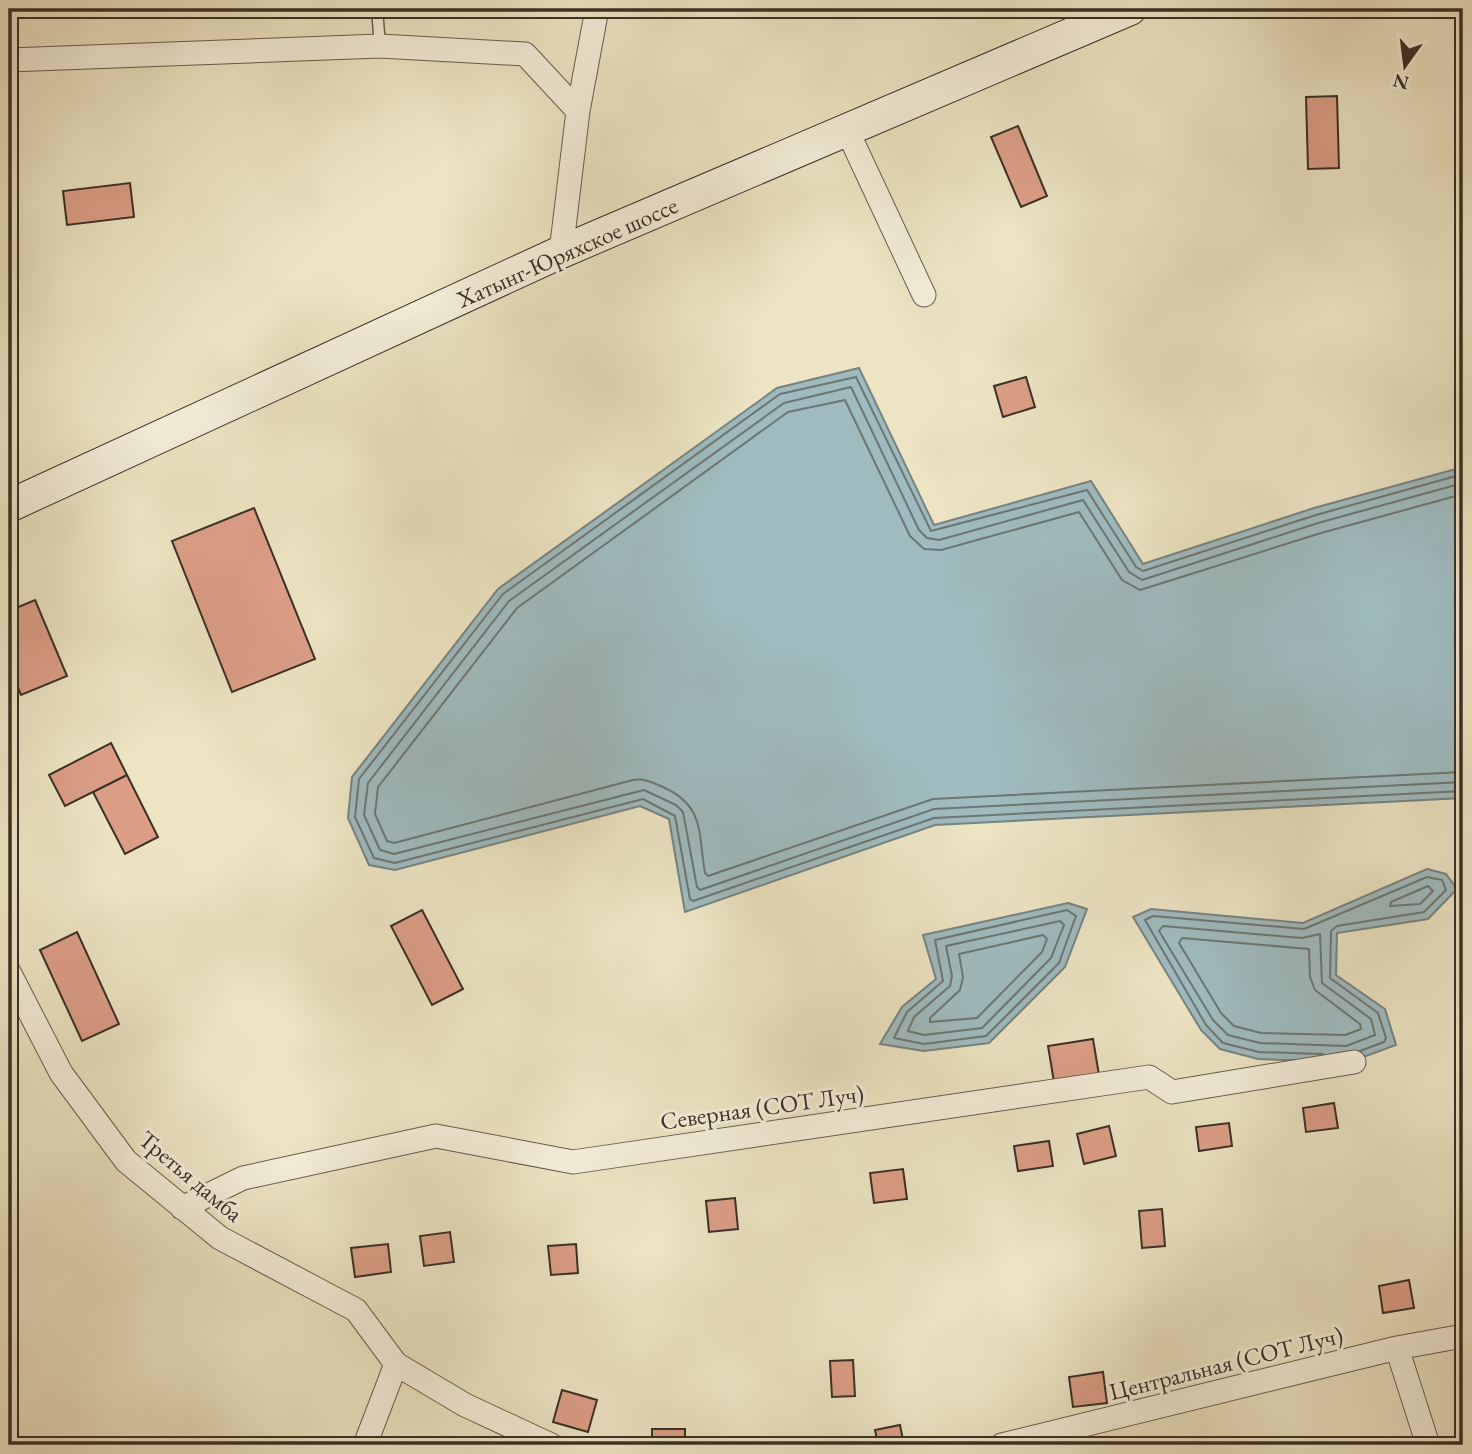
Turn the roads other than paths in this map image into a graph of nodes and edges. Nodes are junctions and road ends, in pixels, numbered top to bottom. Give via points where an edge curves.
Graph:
1 (377, 9) edge
2 (597, 9) edge
3 (1130, 9) edge
4 (380, 46) junction
5 (9, 60) edge
6 (578, 111) junction
7 (847, 130) junction
8 (561, 252) junction
9 (923, 295) dead end
10 (9, 506) edge
11 (9, 972) edge
12 (1354, 1062) dead end
13 (182, 1208) junction
14 (1463, 1336) edge
15 (1397, 1348) junction
16 (396, 1364) junction
17 (365, 1445) edge
18 (551, 1445) edge
19 (1002, 1445) edge
20 (1429, 1445) edge

1 - 4 lane
2 - 6 street
3 - 7 main road, Хатынг-Юряхское шоссе
4 - 5 street
4 - 6 street via 524,54
6 - 8 street
7 - 8 main road, Хатынг-Юряхское шоссе
7 - 9 street
8 - 10 main road, Хатынг-Юряхское шоссе
11 - 13 street, Третья дамба via 69,1084 126,1161
12 - 13 street, Северная (СОТ Луч) via 1172,1092 1149,1077 573,1162 436,1136 243,1178
13 - 16 street, Третья дамба via 220,1238 356,1310
14 - 15 street, Центральная (СОТ Луч)
15 - 19 street, Центральная (СОТ Луч)
15 - 20 street
16 - 17 street
16 - 18 street via 465,1405

